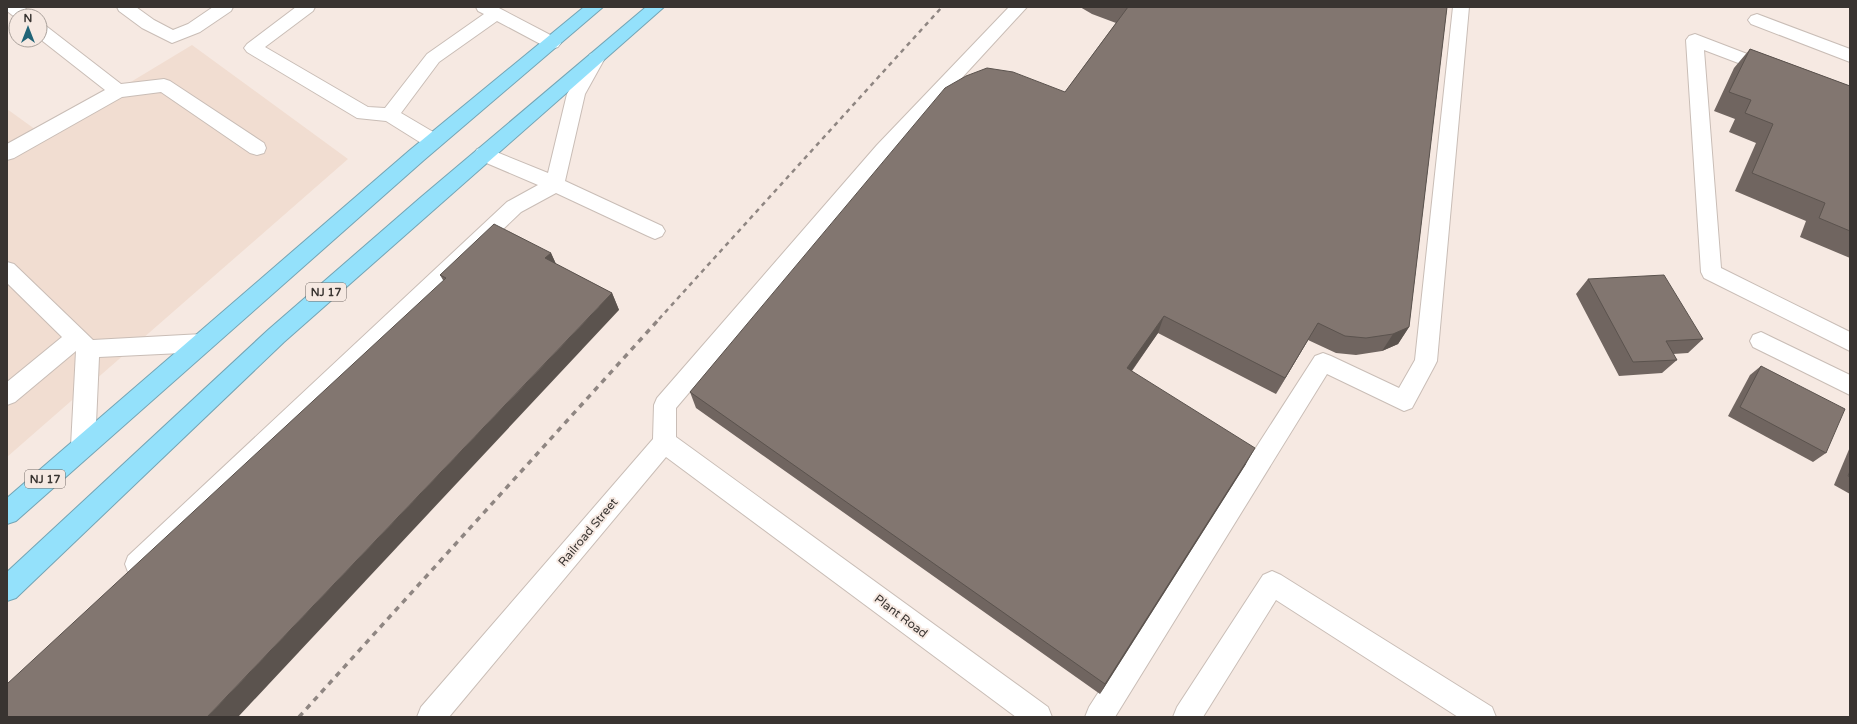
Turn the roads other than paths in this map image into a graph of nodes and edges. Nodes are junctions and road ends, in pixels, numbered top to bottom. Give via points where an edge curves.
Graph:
1 (126, 7) edge
2 (225, 7) edge
3 (307, 7) edge
4 (595, 7) edge
5 (656, 7) edge
6 (1019, 7) edge
7 (1461, 7) edge
8 (490, 10) edge
9 (1757, 20) dead end
10 (48, 36) edge
11 (552, 43) junction
12 (1850, 56) edge
13 (596, 58) junction
14 (1786, 75) edge
15 (118, 91) junction
16 (390, 116) junction
17 (433, 141) junction
18 (257, 148) dead end
19 (7, 153) edge
20 (484, 154) junction
21 (556, 184) junction
22 (655, 231) dead end
23 (7, 270) edge
24 (1761, 341) dead end
25 (1850, 342) edge
26 (82, 343) junction
27 (202, 343) junction
28 (1850, 386) edge
29 (7, 395) edge
30 (664, 442) junction
31 (84, 446) junction
32 (7, 513) edge
33 (122, 578) edge
34 (7, 589) edge
35 (431, 717) edge
36 (1038, 717) edge
37 (1099, 717) edge
38 (1186, 717) edge
39 (1482, 717) edge

1 - 2 street via 148,24 172,37 194,28
3 - 16 street via 253,48 364,113
4 - 11 highway, NJ 17
5 - 13 highway, NJ 17
6 - 30 street via 884,150 665,405
7 - 37 street via 1426,361 1404,401 1323,362
8 - 11 street
8 - 16 street via 432,58
9 - 12 street
10 - 15 street
11 - 17 highway, NJ 17
13 - 20 highway, NJ 17
13 - 21 street via 576,94
14 - 25 street via 1695,40 1711,272
15 - 18 street via 164,85
15 - 19 street
16 - 17 street
17 - 27 highway, NJ 17
20 - 21 street
20 - 34 highway, NJ 17 via 276,336
21 - 22 street
21 - 33 street via 514,207
23 - 26 street
24 - 28 street
26 - 27 street
26 - 29 street
26 - 31 street
27 - 31 highway, NJ 17
30 - 35 street, Railroad Street
30 - 36 street, Plant Road
31 - 32 highway, NJ 17
38 - 39 street via 1272,583

